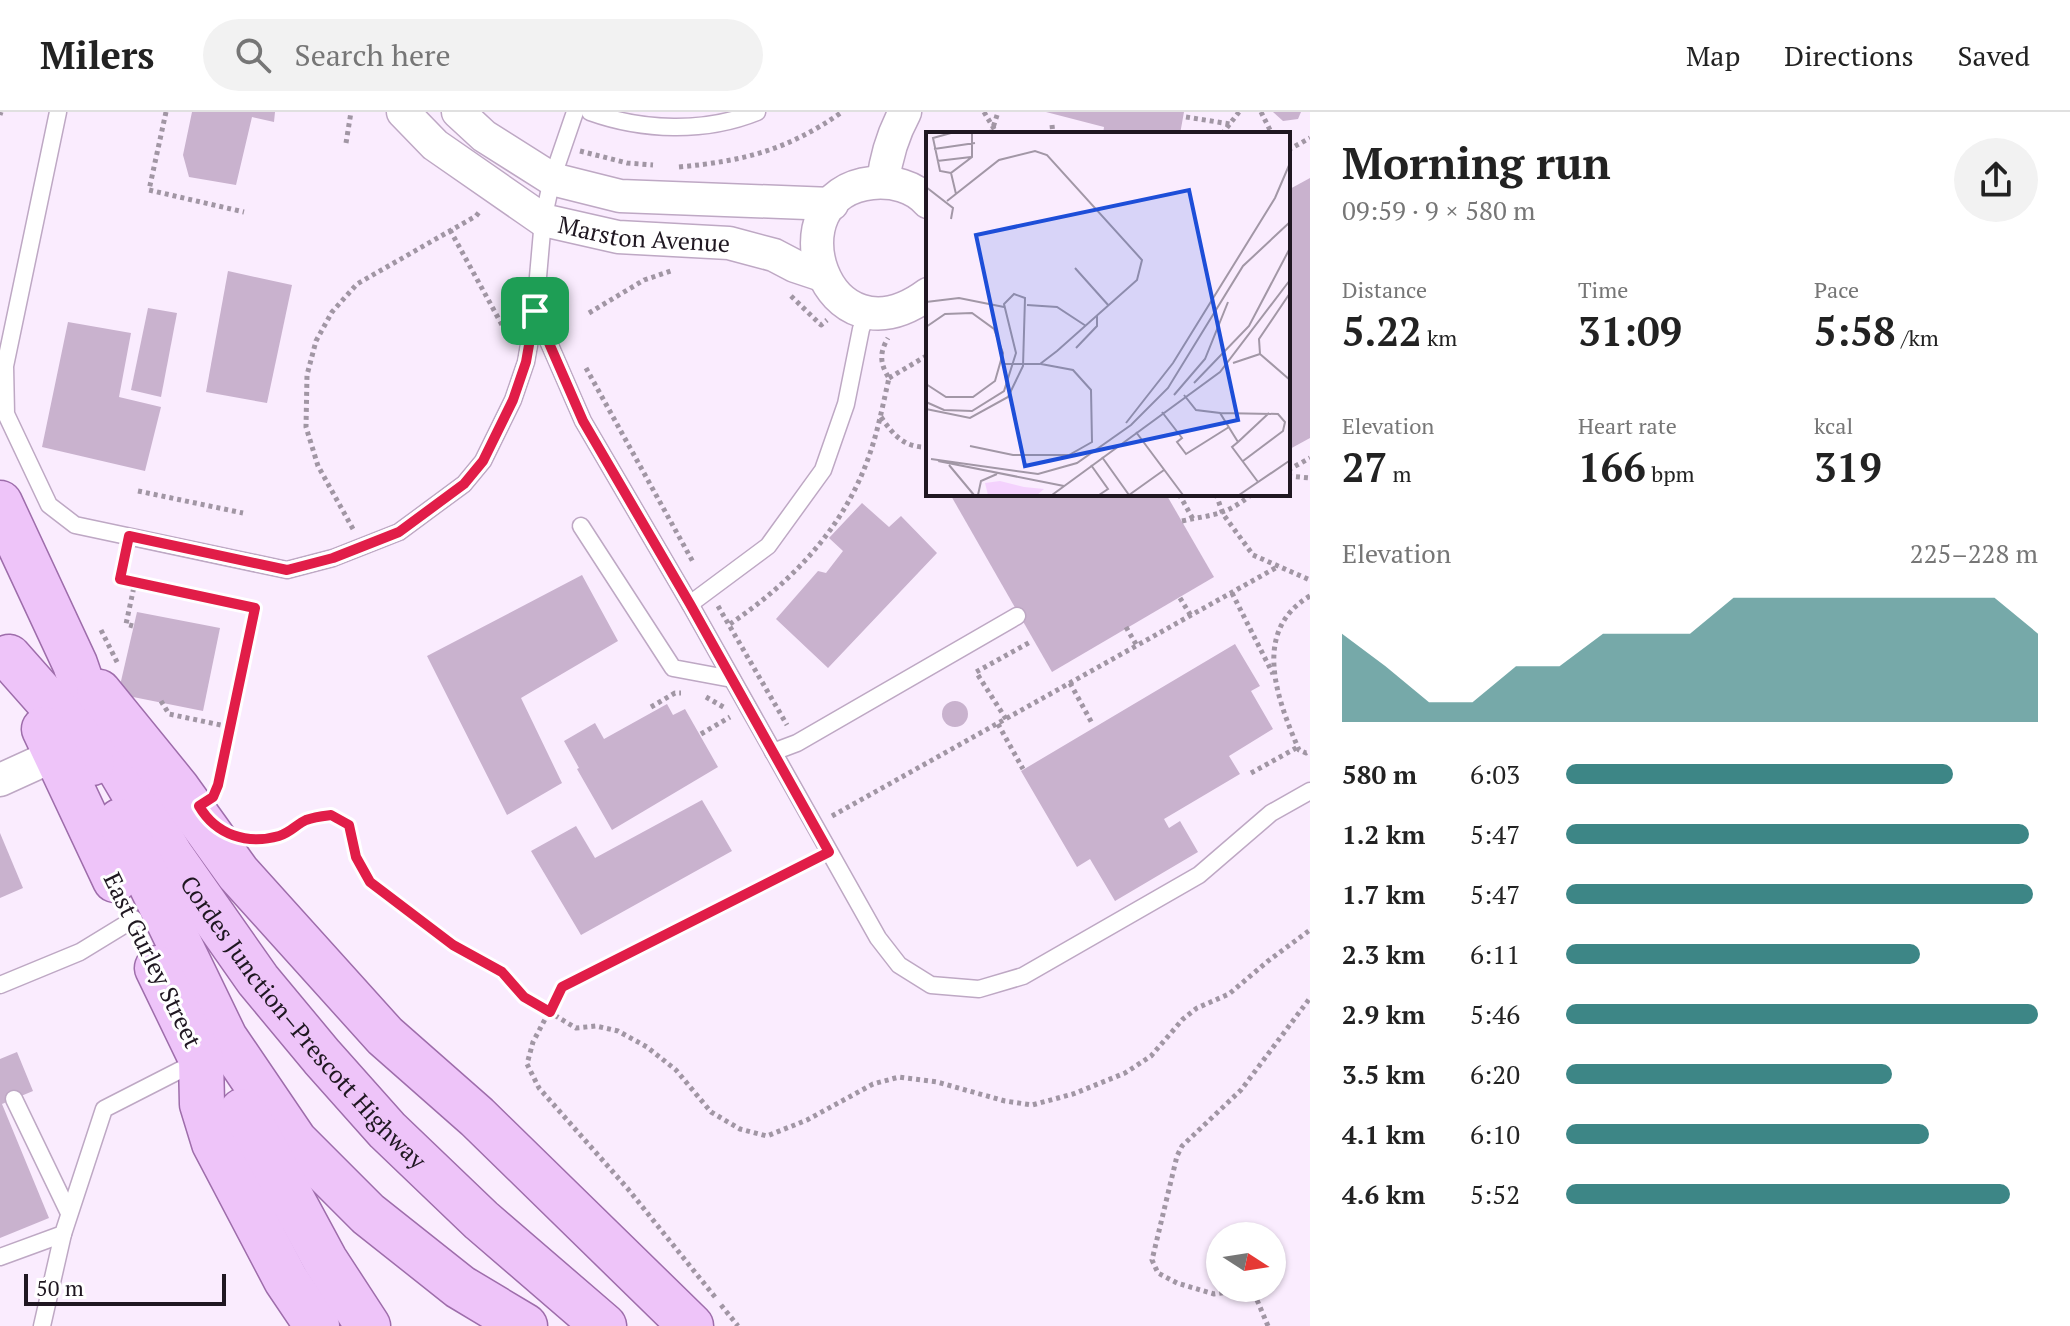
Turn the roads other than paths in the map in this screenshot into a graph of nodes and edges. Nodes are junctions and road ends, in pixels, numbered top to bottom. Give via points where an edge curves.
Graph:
1 (58, 112) edge
2 (403, 112) edge
3 (458, 112) edge
4 (575, 112) edge
5 (590, 112) edge
6 (757, 112) edge
7 (905, 112) edge
8 (552, 179) junction
9 (883, 182) junction
10 (926, 201) edge
11 (832, 204) junction
12 (543, 220) junction
13 (822, 275) junction
14 (926, 295) edge
15 (535, 311) junction
16 (868, 312) junction
17 (0, 503) edge
18 (581, 526) dead end
19 (690, 604) junction
20 (1017, 616) dead end
21 (5, 646) edge
22 (75, 664) junction
23 (732, 679) junction
24 (773, 752) junction
25 (55, 755) junction
26 (0, 780) edge
27 (1310, 791) edge
28 (134, 919) junction
29 (0, 985) edge
30 (201, 1059) junction
31 (14, 1099) dead end
32 (69, 1213) junction
33 (63, 1234) junction
34 (0, 1257) edge
35 (286, 1280) junction
36 (41, 1326) edge
37 (304, 1326) edge
38 (317, 1326) edge
39 (368, 1326) edge
40 (525, 1326) edge
41 (604, 1326) edge
42 (691, 1326) edge

1 - 15 lane via 5,366 6,414 49,505 75,525 287,570 399,532 464,484 483,461 513,400
2 - 12 street, Marston Avenue via 435,145
3 - 8 street, Marston Avenue via 484,136
4 - 8 lane
5 - 6 lane via 638,125 680,128
7 - 9 street via 885,162
8 - 11 street, Marston Avenue via 620,196
8 - 12 lane
9 - 10 street via 904,186
9 - 11 street via 864,184
11 - 13 street via 816,237
12 - 13 street, Marston Avenue via 618,237 729,243
12 - 15 lane
13 - 16 street via 849,305
14 - 16 street via 901,310
15 - 19 lane via 583,421
16 - 19 lane via 846,404 823,470 768,546
17 - 22 main road
18 - 23 lane via 673,668
19 - 23 lane
20 - 24 lane
21 - 25 main road, East Gurley Street
21 - 40 main road via 78,735 225,1038 295,1141 368,1214 414,1251 460,1287
22 - 41 main road, Cordes Junction–Prescott Highway via 100,736 171,856 258,980 387,1130
22 - 42 main road via 134,733 238,873 385,1036 477,1117
23 - 24 lane
24 - 27 lane via 878,938 899,965 931,985 979,989 1023,976 1199,875 1271,813
25 - 26 street
25 - 28 main road, East Gurley Street
28 - 29 lane via 80,952
28 - 30 main road, East Gurley Street
30 - 32 lane via 104,1109
30 - 35 main road, East Gurley Street via 202,1104 214,1143
30 - 39 main road via 250,1121 325,1260
31 - 32 lane
32 - 33 lane
33 - 34 lane
33 - 36 lane
35 - 37 main road
35 - 38 main road, East Gurley Street

